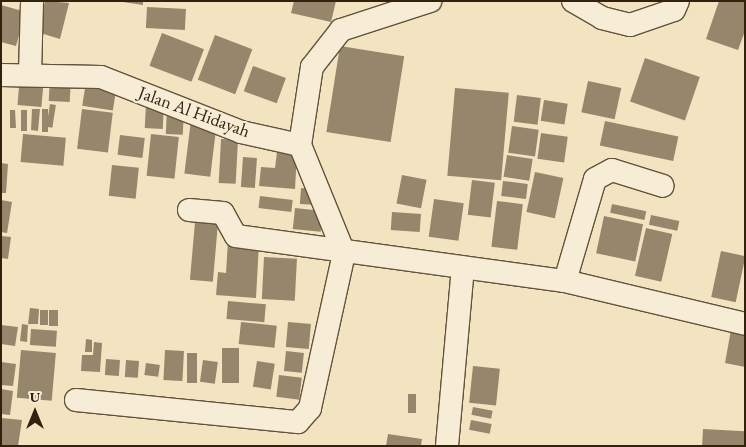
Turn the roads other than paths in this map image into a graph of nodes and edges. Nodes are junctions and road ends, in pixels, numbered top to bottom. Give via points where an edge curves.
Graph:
1 (32, 1) edge
2 (430, 1) edge
3 (574, 1) edge
4 (678, 1) edge
5 (30, 74) junction
6 (1, 76) edge
7 (300, 145) junction
8 (662, 186) dead end
9 (189, 210) dead end
10 (344, 253) junction
11 (463, 268) junction
12 (565, 281) junction
13 (745, 324) edge
14 (76, 400) dead end
15 (446, 446) edge

1 - 5 street
2 - 7 street via 418,8 341,30 312,68
3 - 4 street via 602,18 630,25 674,10
5 - 6 street, Jalan Al Hidayah
5 - 7 street, Jalan Al Hidayah via 101,77 241,132
7 - 10 street
8 - 12 street via 612,170 595,179
9 - 10 street via 223,213 236,236
10 - 11 street
10 - 14 street via 310,408 298,422
11 - 12 street
11 - 15 street
12 - 13 street

